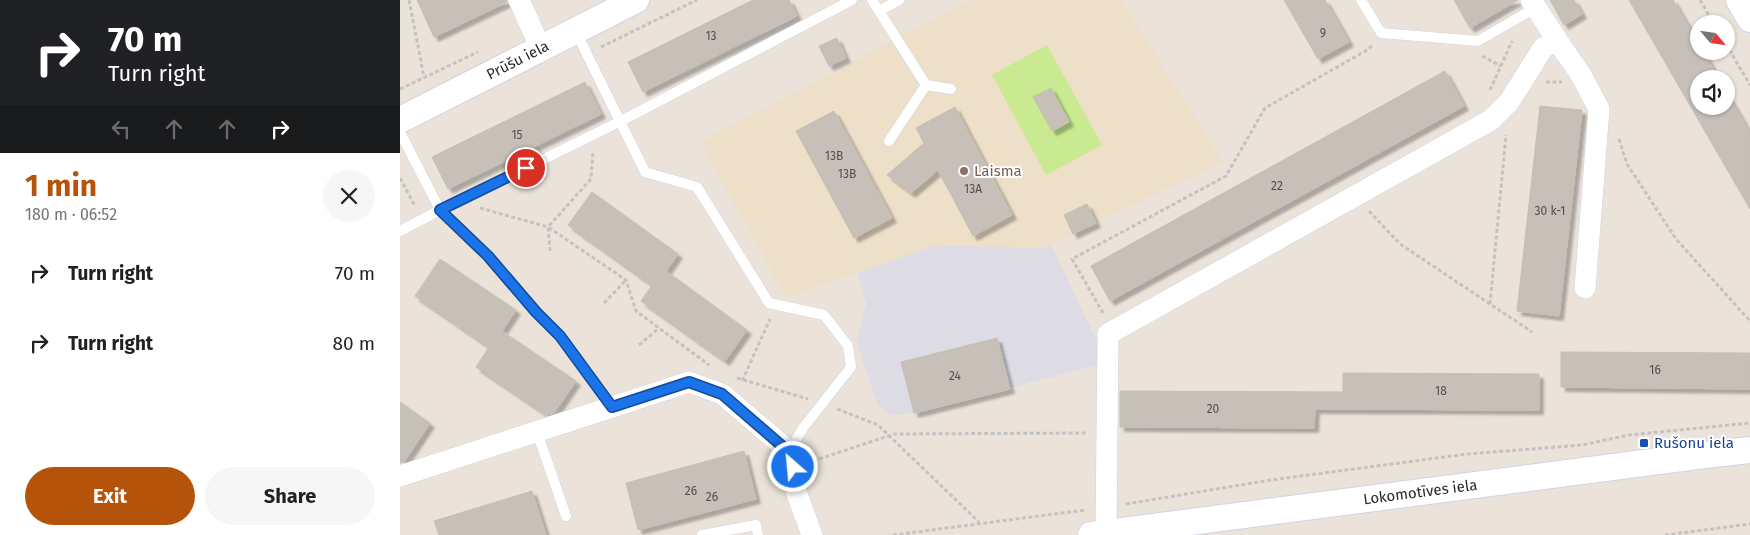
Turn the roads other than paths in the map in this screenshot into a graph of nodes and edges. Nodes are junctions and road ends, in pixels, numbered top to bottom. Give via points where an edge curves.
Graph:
1 (519, 0) edge
2 (636, 0) edge
3 (852, 0) edge
4 (872, 0) edge
5 (899, 0) edge
6 (1361, 0) edge
7 (1739, 0) edge
8 (1530, 8) edge
9 (879, 11) junction
10 (1750, 19) edge
11 (576, 32) junction
12 (1557, 40) junction
13 (541, 48) junction
14 (926, 85) junction
15 (951, 90) dead end
16 (400, 120) edge
17 (621, 121) junction
18 (400, 132) edge
19 (889, 141) dead end
20 (440, 210) junction
21 (400, 231) edge
22 (1584, 288) dead end
23 (612, 407) junction
24 (537, 432) junction
25 (1750, 450) edge
26 (791, 459) junction
27 (403, 471) edge
28 (566, 516) dead end
29 (1098, 534) edge
30 (702, 535) edge
31 (758, 535) edge
32 (812, 535) edge

1 - 13 street
2 - 11 street, Prūšu iela
3 - 17 lane
4 - 9 lane
5 - 9 lane
6 - 8 lane via 1381,33 1478,41
7 - 10 street
8 - 12 street
9 - 14 lane
11 - 13 street, Prūšu iela
11 - 17 lane
12 - 22 street via 1599,109
12 - 29 street via 1543,48 1509,102 1491,120 1108,334 1107,507
13 - 16 street, Prūšu iela
14 - 15 lane
14 - 19 lane
17 - 20 lane
17 - 26 lane via 644,172 697,187 769,302 824,315 848,346 851,367 803,428
18 - 20 lane
20 - 21 lane
20 - 23 lane via 488,256 560,336
23 - 24 street
23 - 26 street via 689,382 722,394
24 - 27 street
24 - 28 lane
25 - 29 street, Lokomotīves iela
26 - 32 street via 797,494
30 - 31 lane via 756,525

